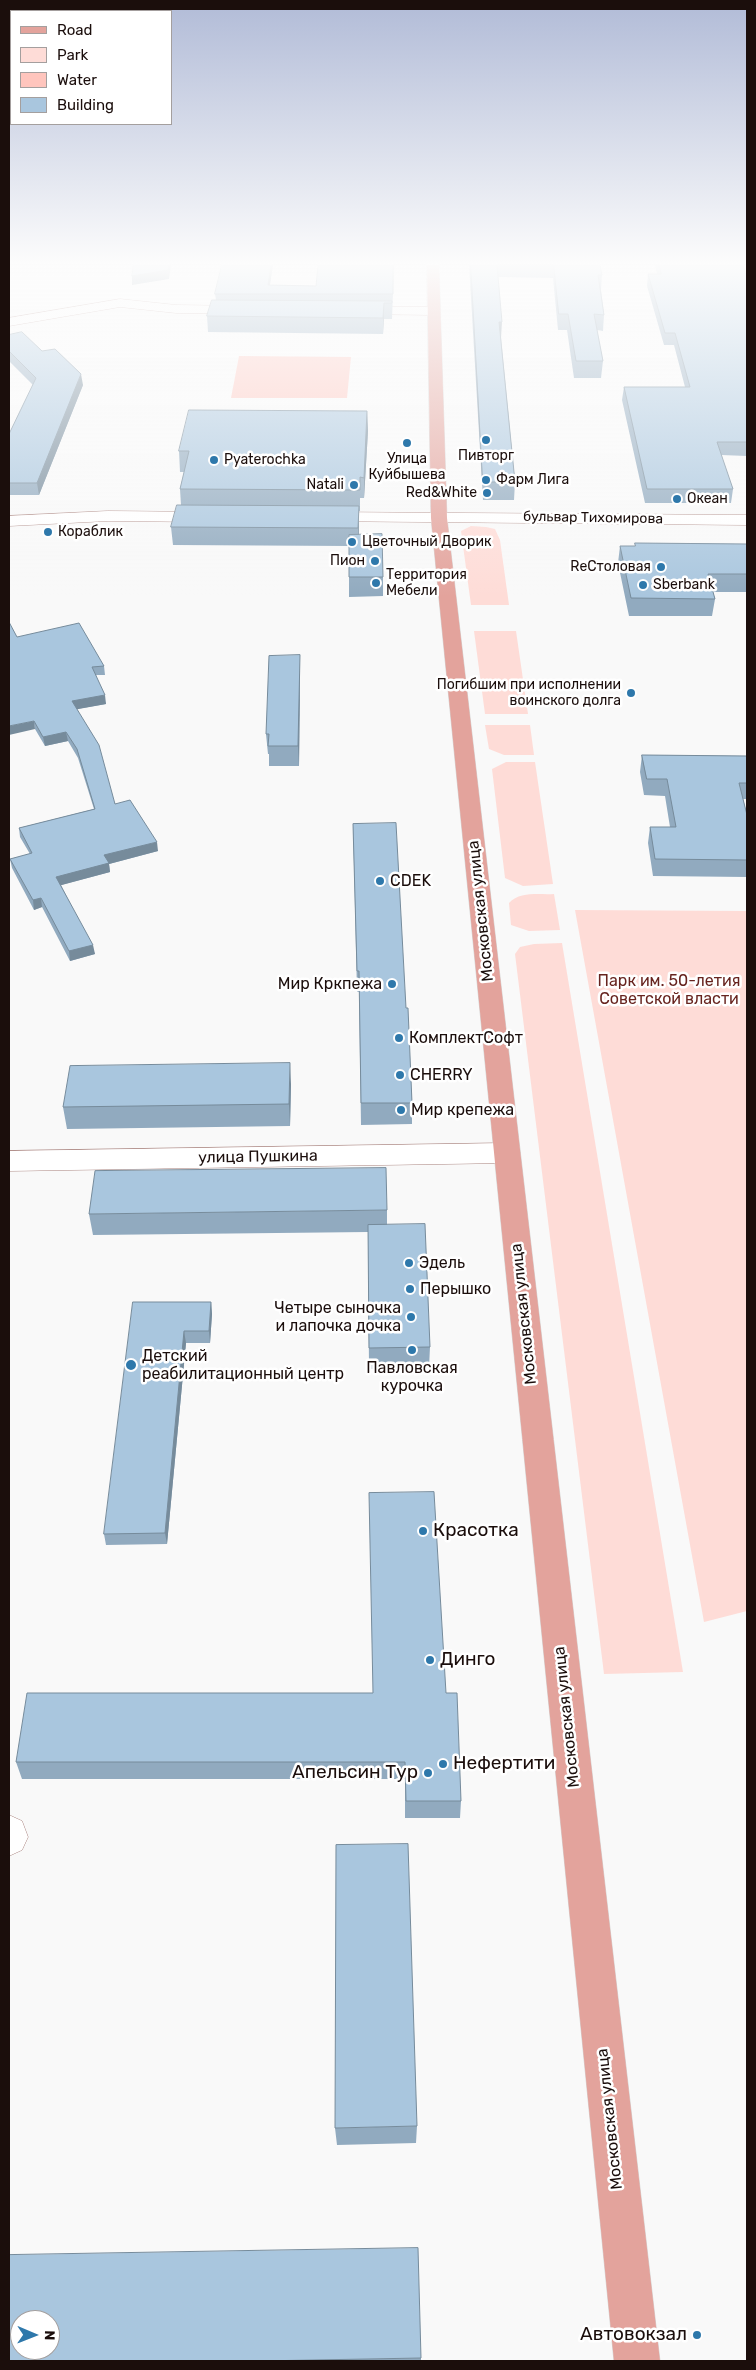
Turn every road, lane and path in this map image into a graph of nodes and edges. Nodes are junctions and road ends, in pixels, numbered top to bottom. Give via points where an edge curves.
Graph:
1 (436, 376) edge
2 (225, 517) edge
3 (304, 517) edge
4 (439, 518) junction
5 (747, 520) edge
6 (9, 521) edge
7 (507, 1153) junction
8 (9, 1161) edge
9 (637, 2361) edge

1 - 4 main road, Московская улица
2 - 6 street via 108,516
3 - 4 street
4 - 5 street, бульвар Тихомирова
4 - 7 main road, Московская улица
7 - 8 street, улица Пушкина
7 - 9 main road, Московская улица

